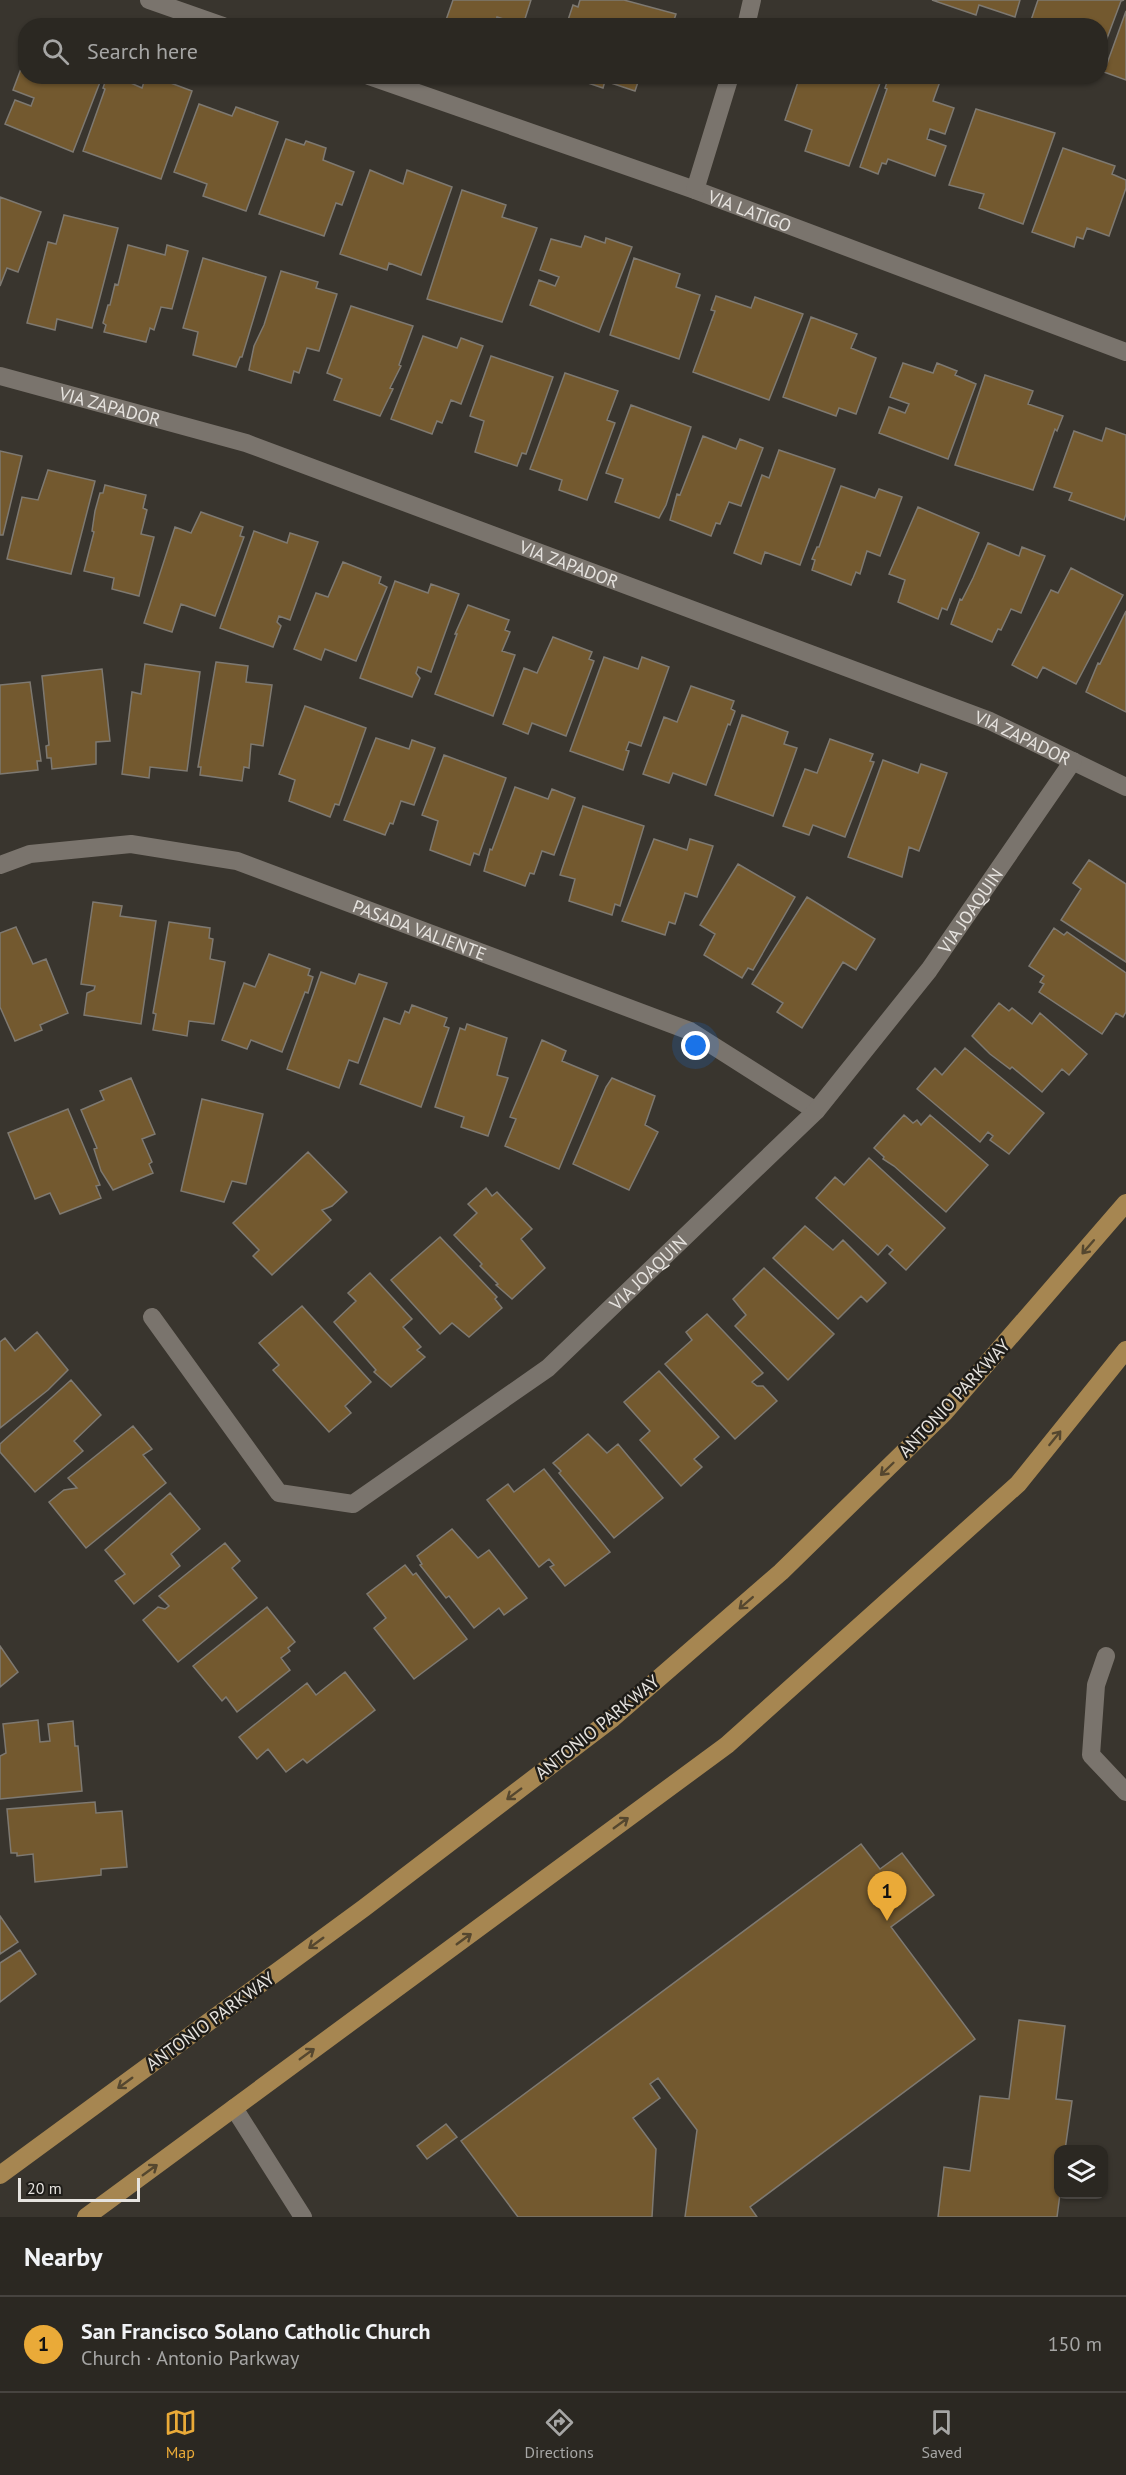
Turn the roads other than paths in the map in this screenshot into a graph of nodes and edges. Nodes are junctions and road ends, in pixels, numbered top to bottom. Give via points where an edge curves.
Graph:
1 (149, 0) edge
2 (752, 0) edge
3 (200, 18) edge
4 (748, 18) edge
5 (392, 84) edge
6 (728, 84) edge
7 (695, 190) junction
8 (1126, 352) edge
9 (0, 376) edge
10 (1073, 760) junction
11 (1126, 787) edge
12 (0, 865) edge
13 (816, 1111) junction
14 (1126, 1203) edge
15 (152, 1317) dead end
16 (1126, 1350) edge
17 (1106, 1656) dead end
18 (1126, 1792) edge
19 (234, 2108) junction
20 (0, 2175) edge
21 (86, 2217) edge
22 (303, 2217) edge

1 - 3 street
2 - 4 street
5 - 7 street, VIA LATIGO
6 - 7 street
7 - 8 street, VIA LATIGO
9 - 10 street, VIA ZAPADOR via 246,443 990,722
10 - 11 street, VIA ZAPADOR
10 - 13 street, VIA JOAQUIN via 930,970
12 - 13 street, PASADA VALIENTE via 30,854 131,843 237,861 690,1031
13 - 15 street, VIA JOAQUIN via 548,1368 353,1504 279,1493
14 -> 20 main road, ANTONIO PARKWAY via 944,1413 781,1572 613,1718 364,1908
19 -> 16 main road via 727,1745 1018,1484
17 - 18 street via 1096,1685 1091,1755
21 -> 19 main road
19 - 22 street

